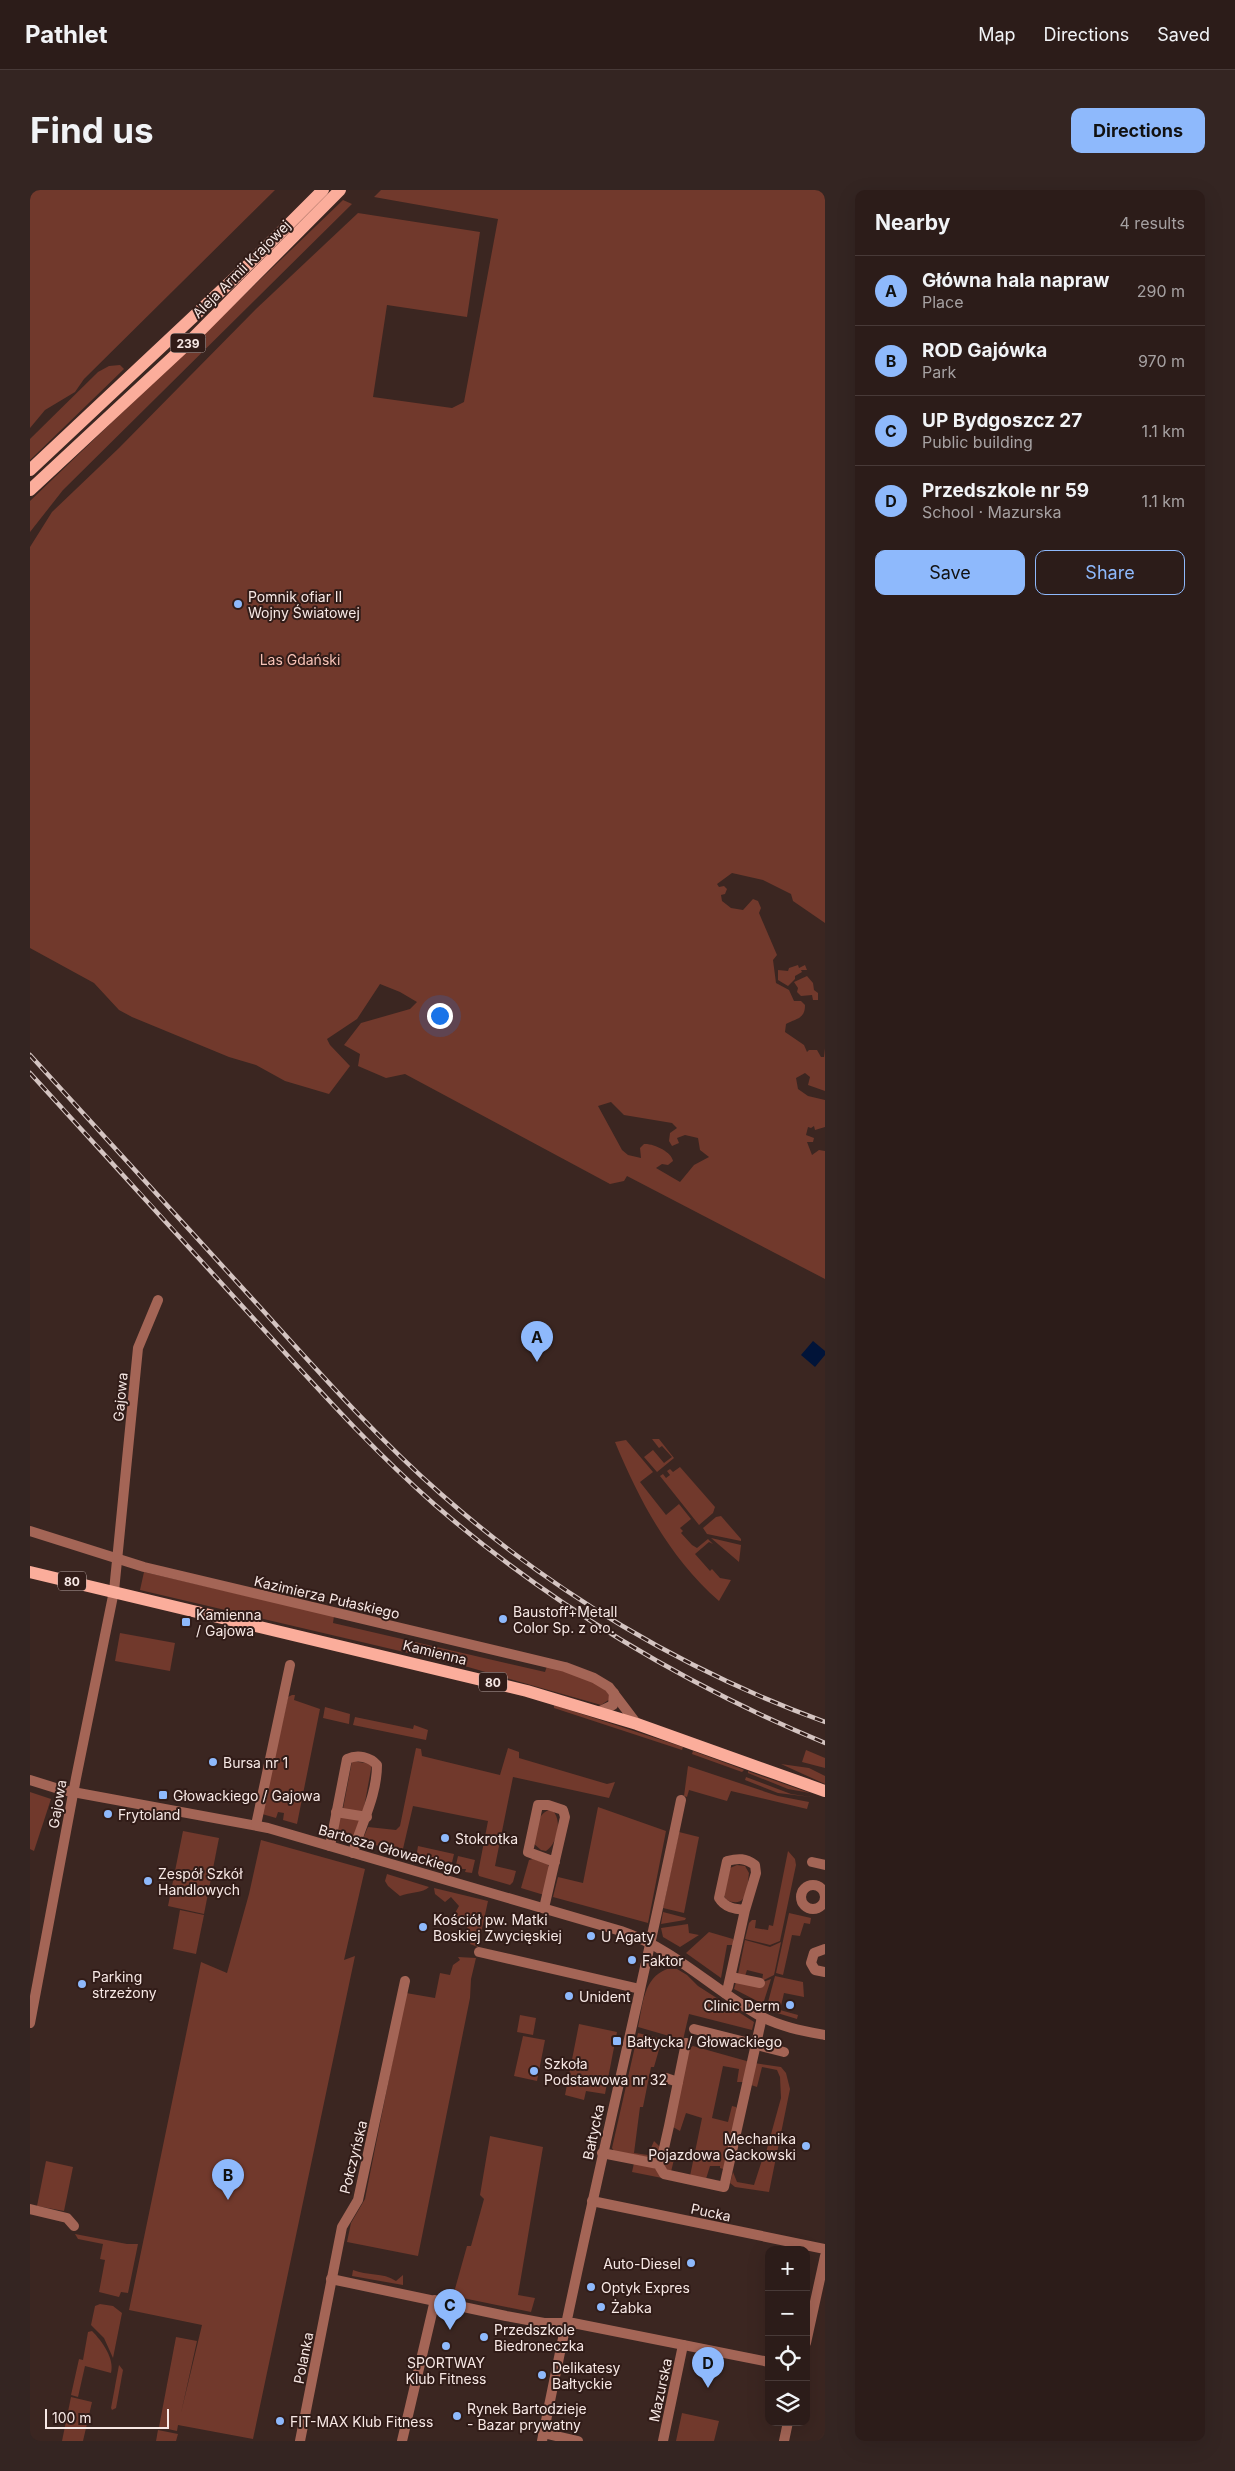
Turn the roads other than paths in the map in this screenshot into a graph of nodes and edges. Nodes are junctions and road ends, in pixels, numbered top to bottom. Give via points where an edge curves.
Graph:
1 (323, 190) edge
2 (340, 190) edge
3 (30, 470) edge
4 (30, 490) edge
5 (158, 1300) dead end
6 (30, 1531) edge
7 (119, 1560) junction
8 (30, 1572) edge
9 (114, 1591) junction
10 (290, 1665) dead end
11 (614, 1693) junction
12 (598, 1712) junction
13 (637, 1724) junction
14 (30, 1780) edge
15 (825, 1791) edge
16 (73, 1792) junction
17 (681, 1800) dead end
18 (336, 1812) junction
19 (367, 1817) junction
20 (256, 1825) junction
21 (330, 1846) junction
22 (353, 1853) junction
23 (555, 1862) junction
24 (812, 1862) dead end
25 (825, 1865) edge
26 (544, 1908) junction
27 (745, 1910) junction
28 (651, 1942) junction
29 (825, 1950) edge
30 (479, 1952) dead end
31 (825, 1972) edge
32 (731, 1977) junction
33 (405, 1981) dead end
34 (760, 1983) dead end
35 (640, 1989) junction
36 (725, 1993) junction
37 (31, 2008) edge
38 (762, 2017) junction
39 (30, 2023) edge
40 (694, 2029) dead end
41 (825, 2035) edge
42 (686, 2043) dead end
43 (756, 2045) junction
44 (784, 2052) dead end
45 (666, 2078) dead end
46 (678, 2082) junction
47 (602, 2152) junction
48 (658, 2164) junction
49 (592, 2201) junction
50 (30, 2209) edge
51 (74, 2226) dead end
52 (825, 2249) edge
53 (825, 2256) edge
54 (331, 2279) junction
55 (434, 2300) junction
56 (566, 2322) junction
57 (808, 2336) edge
58 (683, 2345) junction
59 (765, 2361) edge
60 (787, 2426) edge
61 (542, 2437) edge
62 (300, 2441) edge
63 (402, 2441) edge
64 (578, 2441) edge
65 (663, 2441) edge
66 (784, 2441) edge

1 - 3 main road, Aleja Armii Krajowej / 239 via 241,272
2 - 4 main road, Aleja Armii Krajowej / 239 via 186,345
5 - 7 street, Gajowa via 138,1348
6 - 7 street, Kazimierza Pułaskiego
7 - 9 street, Gajowa
7 - 11 street, Kazimierza Pułaskiego via 565,1667 602,1681
8 - 9 main road, Kamienna / 80
9 - 12 main road, Kamienna / 80 via 490,1681
9 - 16 street, Gajowa
10 - 20 street
11 - 12 street via 613,1705
11 - 13 street, Kazimierza Pułaskiego
12 - 13 main road, Kamienna / 80
13 - 15 main road, Kamienna / 80
14 - 16 street, Bartosza Głowackiego
16 - 20 street, Bartosza Głowackiego
16 - 37 street, Gajowa
17 - 28 street, Bałtycka
18 - 19 street
18 - 19 street via 347,1759 363,1757 372,1759 377,1765
18 - 21 street
19 - 22 street
20 - 21 street, Bartosza Głowackiego
21 - 22 street, Bartosza Głowackiego
22 - 26 street, Bartosza Głowackiego
23 - 23 street via 565,1816 563,1810 538,1805 528,1852
23 - 26 street
24 - 25 street
26 - 28 street, Bartosza Głowackiego
27 - 27 street via 756,1873 755,1865 743,1859 728,1861 720,1898 733,1908
27 - 32 street
28 - 35 street, Bałtycka
28 - 36 street, Bartosza Głowackiego
29 - 31 street via 814,1952 811,1963 815,1970
30 - 35 street
32 - 34 street
32 - 36 street
33 - 54 street, Połczyńska via 358,2200 342,2227
35 - 47 street, Bałtycka
36 - 38 street, Bartosza Głowackiego
37 - 39 street, Gajowa
38 - 41 street, Bartosza Głowackiego
38 - 43 street
40 - 43 street
42 - 46 street
43 - 44 street
43 - 48 street via 724,2187 664,2174
45 - 46 street
46 - 48 street
47 - 48 street
47 - 49 street, Bałtycka
49 - 52 street, Pucka
49 - 56 street, Bałtycka
50 - 51 street via 67,2218
53 - 57 street
54 - 55 street
54 - 62 street, Polanka
55 - 56 street via 544,2323
55 - 63 street
56 - 58 street
56 - 61 street, Bałtycka
58 - 59 street
58 - 65 street, Mazurska
60 - 66 street
61 - 64 street

